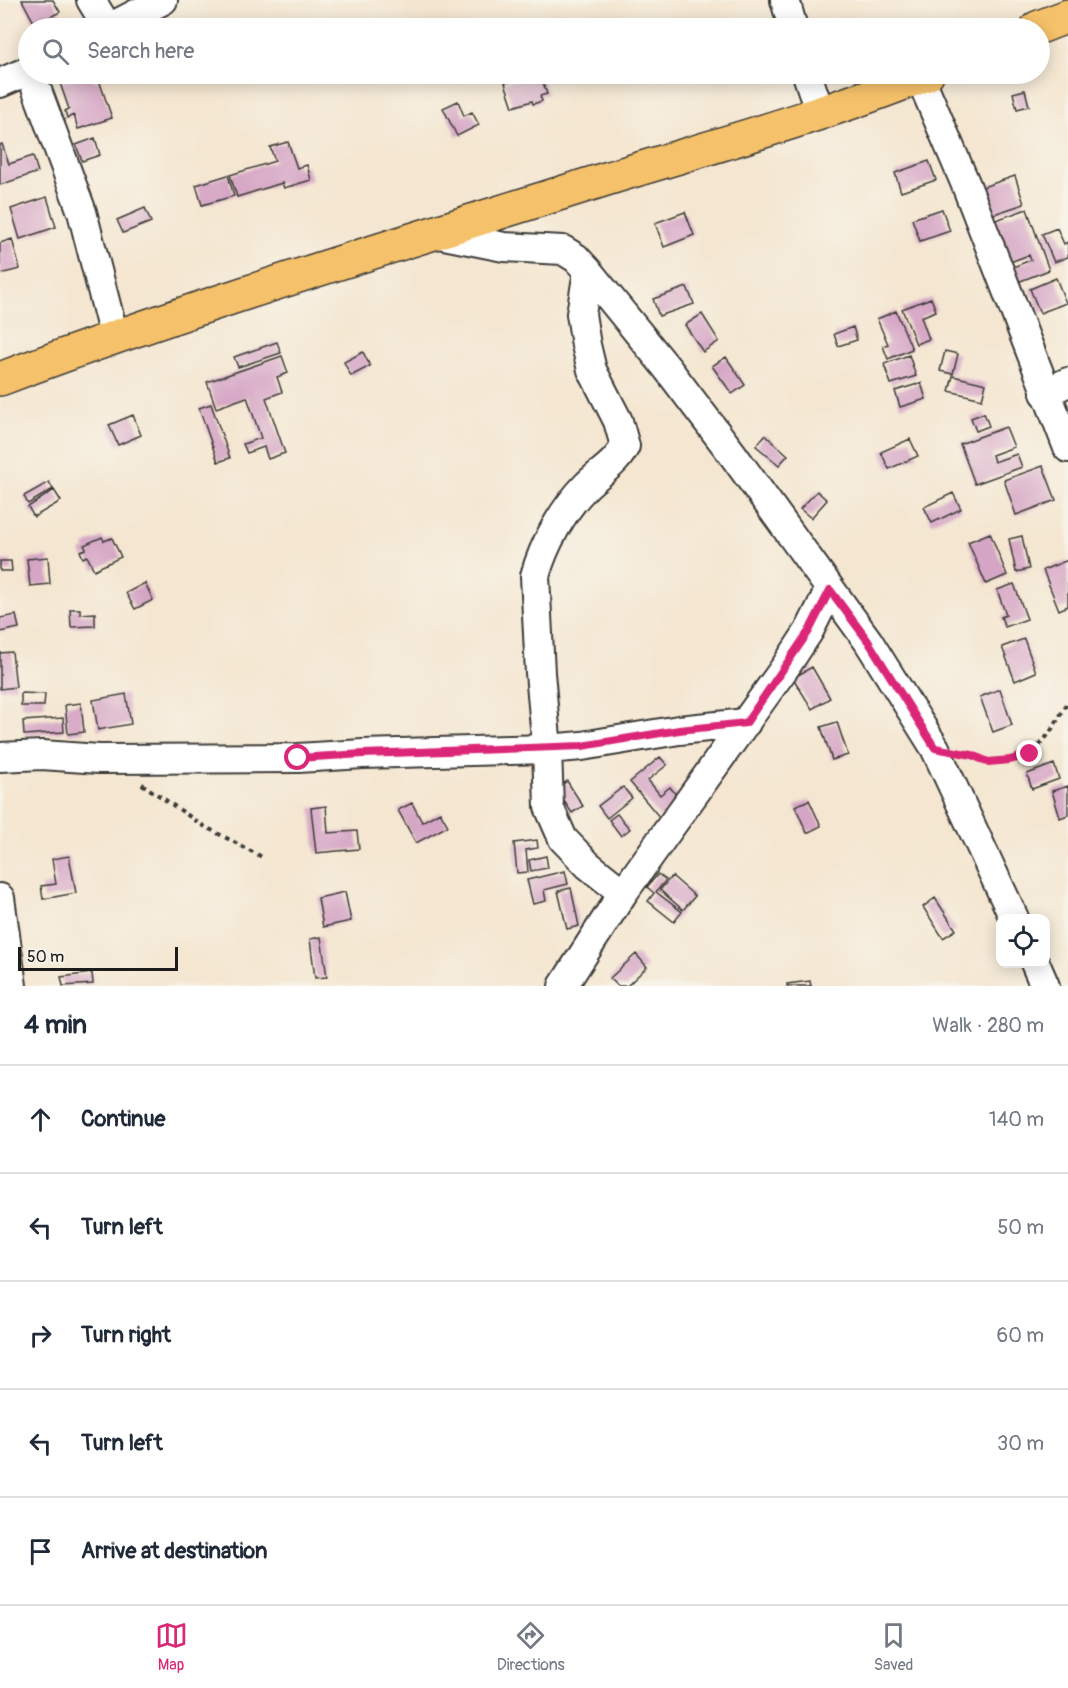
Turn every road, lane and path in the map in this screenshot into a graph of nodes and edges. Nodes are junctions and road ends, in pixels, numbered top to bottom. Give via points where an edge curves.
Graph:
1 (91, 0) edge
2 (163, 0) edge
3 (785, 0) edge
4 (1068, 16) edge
5 (103, 18) edge
6 (128, 18) edge
7 (790, 18) edge
8 (1050, 23) edge
9 (18, 76) edge
10 (0, 83) edge
11 (34, 84) edge
12 (810, 84) edge
13 (899, 84) edge
14 (927, 84) edge
15 (820, 112) junction
16 (434, 233) junction
17 (588, 271) junction
18 (114, 336) junction
19 (0, 379) edge
20 (1057, 388) edge
21 (1068, 448) edge
22 (830, 590) junction
23 (1068, 702) edge
24 (746, 723) junction
25 (935, 748) junction
26 (547, 749) junction
27 (0, 756) edge
28 (137, 781) dead end
29 (264, 858) dead end
30 (623, 893) junction
31 (0, 898) edge
32 (1012, 914) edge
33 (1037, 968) edge
34 (12, 986) edge
35 (563, 986) edge
36 (1045, 986) edge

1 - 5 street
2 - 6 street
3 - 7 street
4 - 8 highway
9 - 10 street
11 - 18 street via 82,212
12 - 15 street
13 - 15 highway
14 - 20 street via 974,206
15 - 16 highway
16 - 17 street via 504,247 563,250
16 - 18 highway
17 - 22 street via 731,452
17 - 26 street via 581,314 586,345 592,370 618,421 625,446 613,464 585,487 566,510 535,576
18 - 19 highway
20 - 21 street
22 - 24 street via 809,631
22 - 25 street via 868,641
23 - 25 path via 1044,742 1030,754 988,762
24 - 26 street
24 - 30 street
25 - 32 street
26 - 27 street via 298,758
26 - 30 street via 549,807 562,838
28 - 29 path via 202,825
30 - 35 street
31 - 34 street
33 - 36 street

